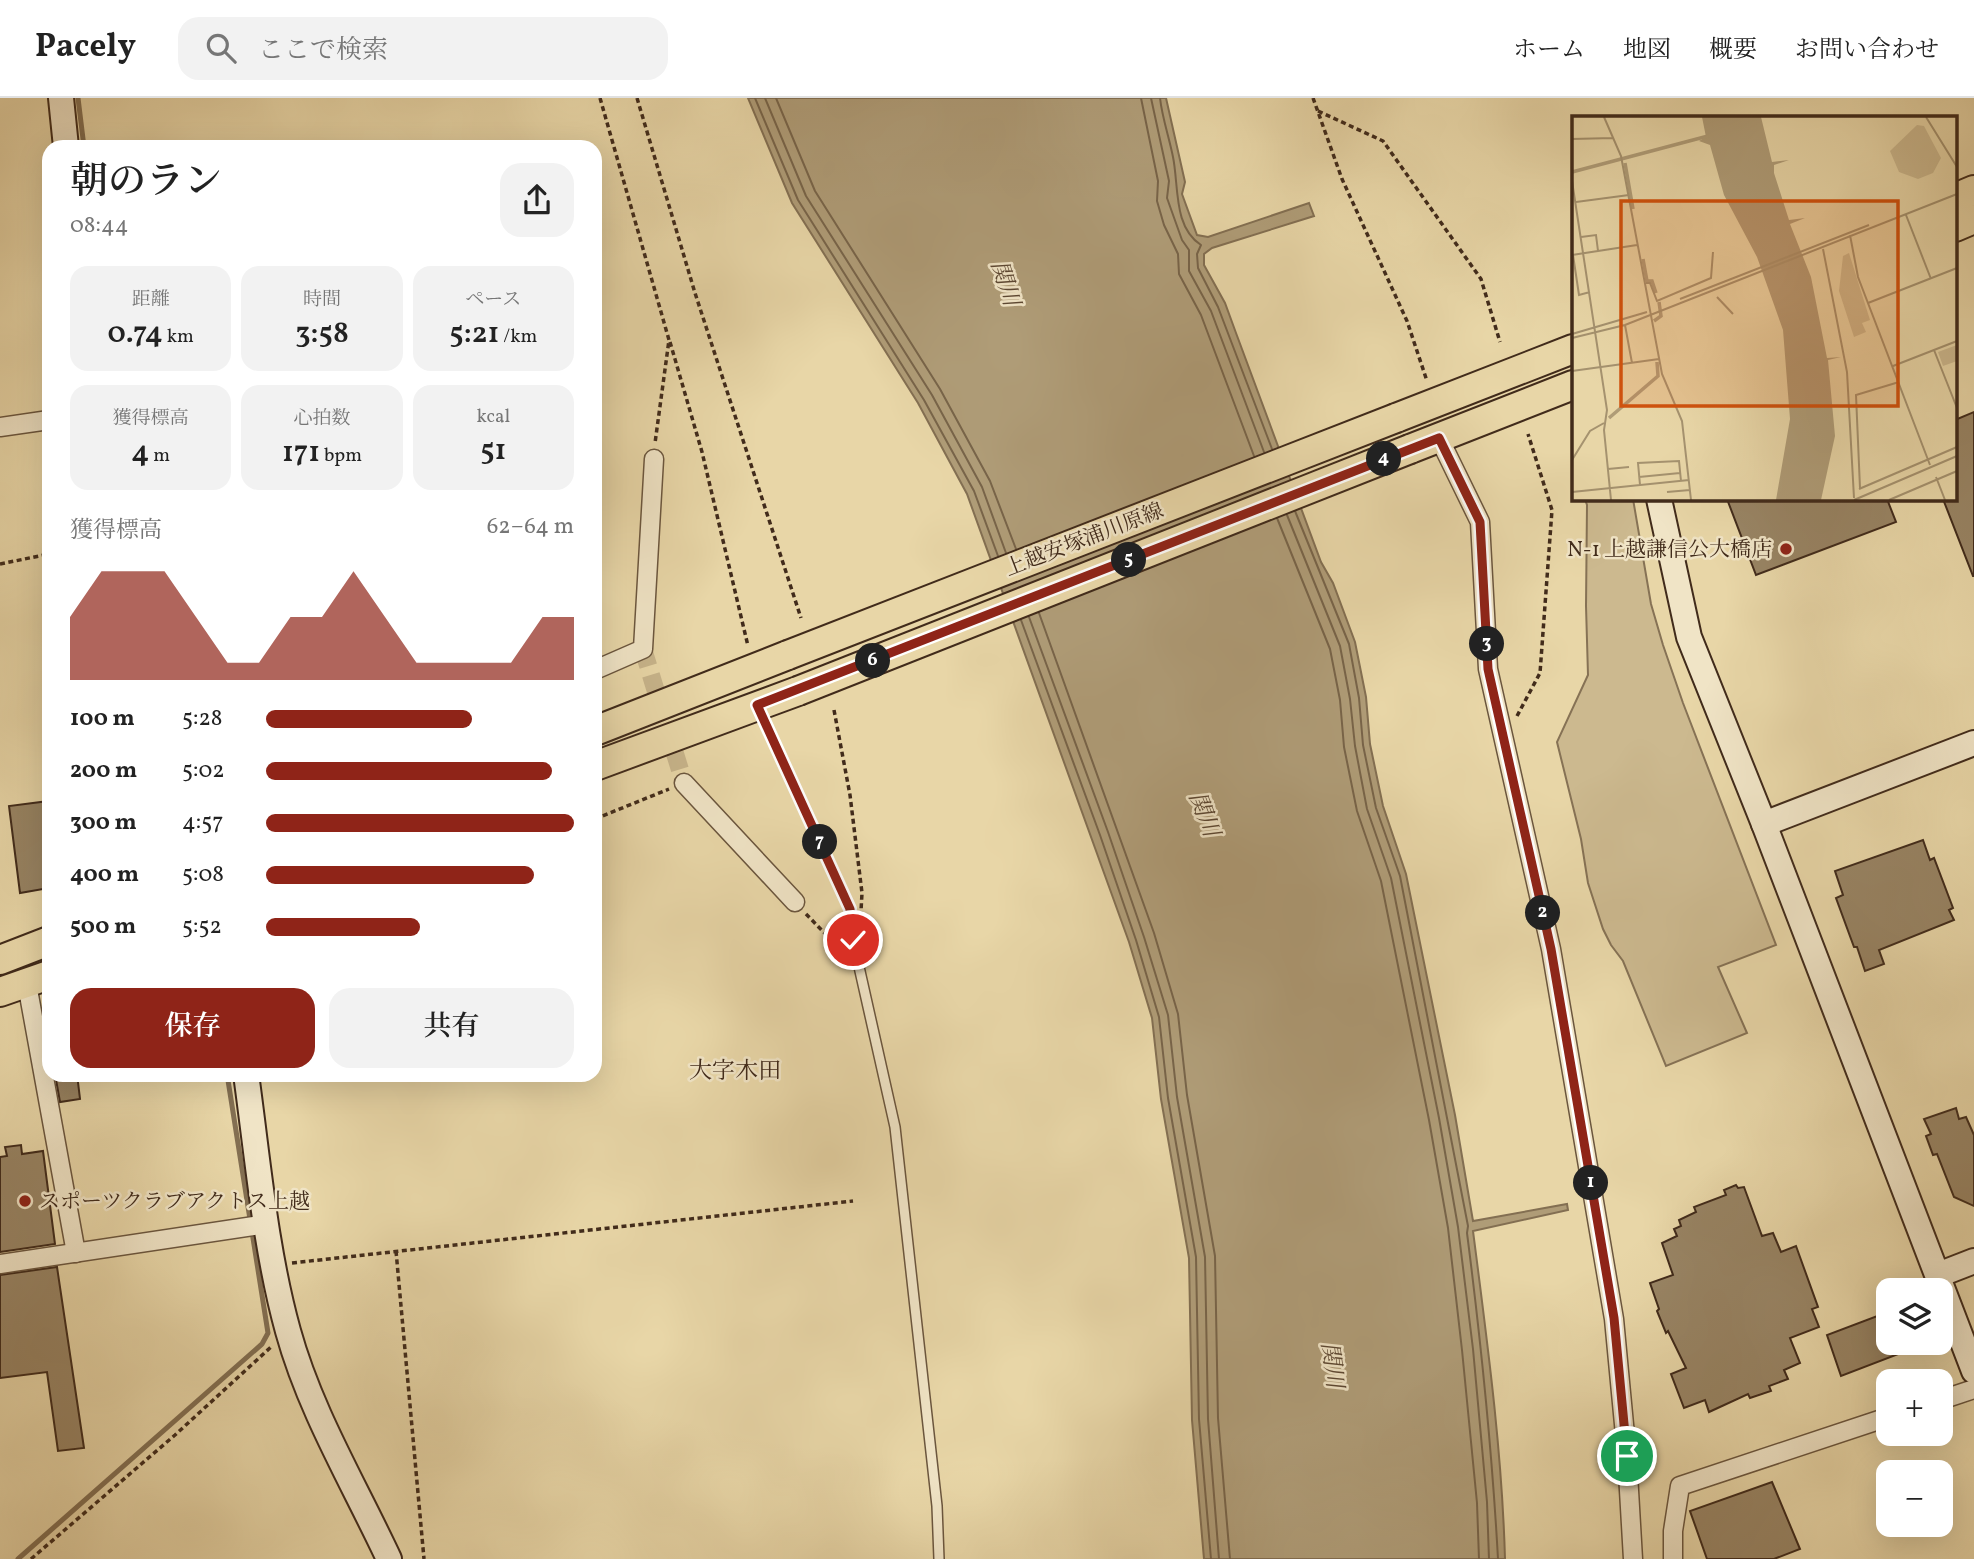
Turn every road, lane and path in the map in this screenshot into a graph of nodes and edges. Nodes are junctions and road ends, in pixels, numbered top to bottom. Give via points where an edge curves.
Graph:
1 (61, 98) edge
2 (600, 98) edge
3 (637, 98) edge
4 (1313, 98) edge
5 (1318, 111) junction
6 (65, 140) edge
7 (1974, 190) edge
8 (1956, 198) edge
9 (1974, 219) edge
10 (1956, 227) edge
11 (669, 340) junction
12 (1500, 342) dead end
13 (1572, 349) edge
14 (1572, 385) edge
15 (1434, 403) junction
16 (42, 421) edge
17 (0, 428) edge
18 (1528, 434) dead end
19 (1439, 438) junction
20 (654, 459) joint
21 (1659, 500) edge
22 (42, 555) edge
23 (0, 564) edge
24 (801, 618) dead end
25 (602, 667) edge
26 (753, 668) junction
27 (757, 705) junction
28 (834, 710) dead end
29 (602, 728) edge
30 (1504, 739) junction
31 (1974, 743) edge
32 (602, 763) edge
33 (684, 783) joint
34 (602, 816) edge
35 (1764, 824) junction
36 (795, 902) joint
37 (853, 940) dead end
38 (42, 945) edge
39 (857, 955) junction
40 (0, 960) edge
41 (25, 984) edge
42 (42, 1074) edge
43 (44, 1082) edge
44 (247, 1082) edge
45 (853, 1201) dead end
46 (267, 1224) junction
47 (396, 1251) junction
48 (76, 1253) junction
49 (1974, 1261) edge
50 (0, 1264) edge
51 (274, 1265) junction
52 (1938, 1275) junction
53 (288, 1332) junction
54 (1974, 1371) edge
55 (1974, 1389) edge
56 (1953, 1396) edge
57 (1876, 1421) edge
58 (32, 1559) edge
59 (389, 1559) edge
60 (424, 1559) edge
61 (939, 1559) edge
62 (1633, 1559) edge
63 (1673, 1559) edge

1 - 6 street
2 - 11 path
3 - 24 path
4 - 5 path
5 - 12 path via 1383,141 1481,279
5 - 15 path via 1342,179 1407,321
7 - 8 main road
9 - 10 main road
11 - 20 path
11 - 26 path via 702,452
13 - 15 main road, 上越安塚浦川原線
14 - 19 main road, 上越安塚浦川原線
15 - 26 main road, 上越安塚浦川原線, bridge
16 - 17 street
18 - 30 path via 1552,510 1540,673
19 - 27 main road, 上越安塚浦川原線, bridge
19 - 30 street via 1480,522 1488,669
20 - 25 street via 643,649
21 - 35 street via 1689,637
22 - 23 path
26 - 29 main road, 上越安塚浦川原線
27 - 28 path via 850,909 852,928 861,929 862,892
27 - 32 main road, 上越安塚浦川原線
30 - 62 street via 1551,949 1614,1318
31 - 35 street
33 - 34 path
33 - 36 street
35 - 52 street
36 - 39 path via 845,954
37 - 39 lane
38 - 40 main road
39 - 61 lane via 895,1127
41 - 42 street
43 - 48 street
44 - 46 street
45 - 47 path
46 - 48 street
46 - 51 street
47 - 51 path
47 - 60 path
48 - 50 street
49 - 52 street
51 - 53 street
52 - 54 street
53 - 58 path
53 - 59 street via 314,1404
55 - 56 street
57 - 63 street via 1680,1486

